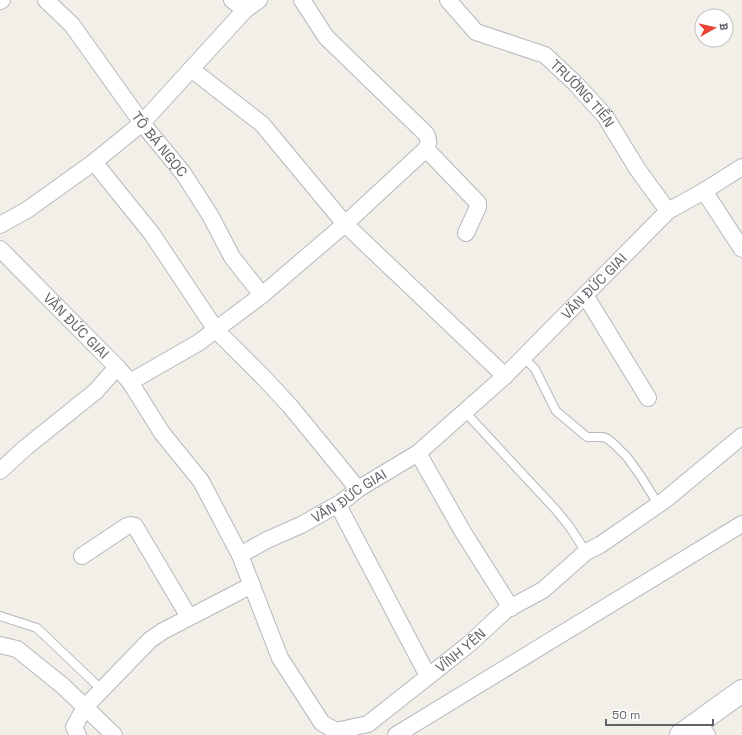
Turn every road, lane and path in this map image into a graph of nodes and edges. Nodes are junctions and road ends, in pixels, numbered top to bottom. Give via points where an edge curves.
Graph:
1 (46, 0) edge
2 (232, 0) edge
3 (259, 0) edge
4 (302, 0) edge
5 (448, 0) edge
6 (245, 10) junction
7 (191, 69) junction
8 (142, 123) junction
9 (426, 149) junction
10 (94, 162) junction
11 (742, 167) edge
12 (704, 191) junction
13 (668, 211) junction
14 (346, 224) junction
15 (0, 225) edge
16 (466, 233) dead end
17 (0, 249) edge
18 (742, 249) edge
19 (262, 294) junction
20 (585, 295) junction
21 (216, 330) junction
22 (523, 357) junction
23 (117, 367) junction
24 (505, 376) junction
25 (130, 382) junction
26 (648, 398) dead end
27 (466, 412) junction
28 (742, 436) edge
29 (418, 453) junction
30 (0, 471) edge
31 (358, 489) junction
32 (658, 504) junction
33 (338, 505) junction
34 (742, 524) edge
35 (586, 552) junction
36 (240, 555) junction
37 (82, 556) dead end
38 (252, 585) junction
39 (511, 608) junction
40 (0, 616) edge
41 (189, 617) junction
42 (0, 645) edge
43 (428, 676) junction
44 (102, 690) junction
45 (742, 691) edge
46 (85, 707) junction
47 (703, 729) edge
48 (78, 735) edge
49 (114, 735) edge
50 (396, 735) edge
51 (681, 735) edge

1 - 8 street, TÔ BÁ NGỌC via 72,25
2 - 6 street
3 - 6 street
4 - 9 street via 326,37 426,134
5 - 13 street, TRƯỜNG TIẾN via 476,32 544,56 575,83 605,116 638,170
6 - 7 street
7 - 8 street
7 - 14 street via 262,124
8 - 10 street
8 - 19 street, TÔ BÁ NGỌC via 183,173 210,215 232,257
9 - 14 street
9 - 16 street via 477,200 478,207
10 - 15 street via 27,210
10 - 21 street via 152,234
11 - 12 street, VĂN ĐỨC GIAI
12 - 13 street, VĂN ĐỨC GIAI
12 - 18 street
13 - 20 street, VĂN ĐỨC GIAI
14 - 19 street
14 - 24 street
17 - 23 street, VĂN ĐỨC GIAI
19 - 21 street
20 - 22 street, VĂN ĐỨC GIAI
20 - 26 street
21 - 25 street via 183,353
21 - 31 street via 290,406
22 - 24 street, VĂN ĐỨC GIAI
22 - 32 lane via 535,369 556,411 587,436 603,437 615,445 627,457
23 - 25 street, VĂN ĐỨC GIAI
23 - 30 street via 96,391
24 - 27 street, VĂN ĐỨC GIAI
25 - 36 street, VĂN ĐỨC GIAI via 162,433 201,481
27 - 29 street, VĂN ĐỨC GIAI
27 - 35 lane via 556,510
28 - 32 street, VĨNH YÊN
29 - 31 street, VĂN ĐỨC GIAI
29 - 39 street via 463,532
31 - 33 street, VĂN ĐỨC GIAI
32 - 35 street, VĨNH YÊN
33 - 36 street, VĂN ĐỨC GIAI
33 - 43 street
34 - 50 street
35 - 39 street, VĨNH YÊN via 543,590
36 - 38 street, VĨNH YÊN
37 - 41 street via 127,526 135,526
38 - 41 street
38 - 43 street, VĨNH YÊN via 280,658 322,723 336,731 368,724
39 - 43 street, VĨNH YÊN
40 - 44 lane via 37,628
41 - 44 street via 150,640
42 - 46 street via 17,649
44 - 46 street
45 - 47 main road
46 - 48 street via 74,727
46 - 49 street
47 - 51 main road

